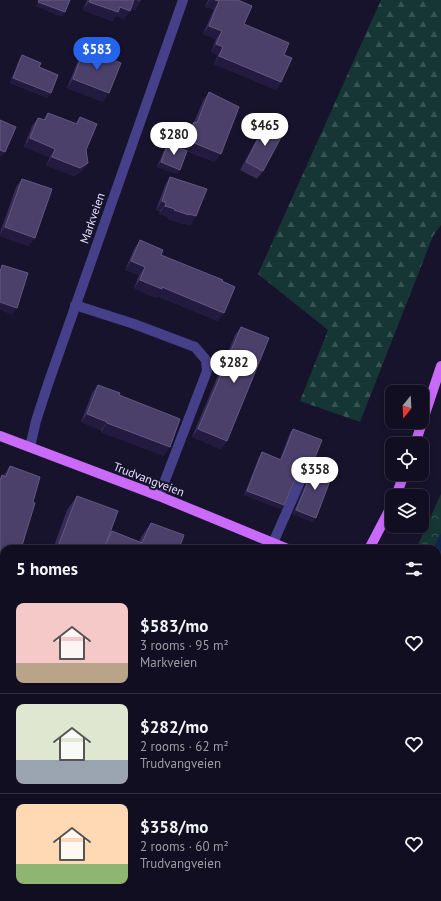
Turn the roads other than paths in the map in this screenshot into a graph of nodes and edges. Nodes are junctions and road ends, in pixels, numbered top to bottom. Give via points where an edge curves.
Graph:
1 (183, 0) edge
2 (75, 305) junction
3 (441, 366) edge
4 (0, 436) edge
5 (417, 437) edge
6 (30, 447) junction
7 (306, 468) dead end
8 (159, 496) junction
9 (385, 522) edge
10 (273, 543) junction
11 (278, 545) edge
12 (371, 545) edge

1 - 2 street, Markveien
2 - 6 street, Markveien via 36,421
2 - 8 street via 195,347 206,360 207,371
3 - 5 main road
4 - 6 main road, Trudvangveien
6 - 8 main road, Trudvangveien
7 - 10 street
8 - 10 main road, Trudvangveien
9 - 12 main road
10 - 11 main road, Trudvangveien

